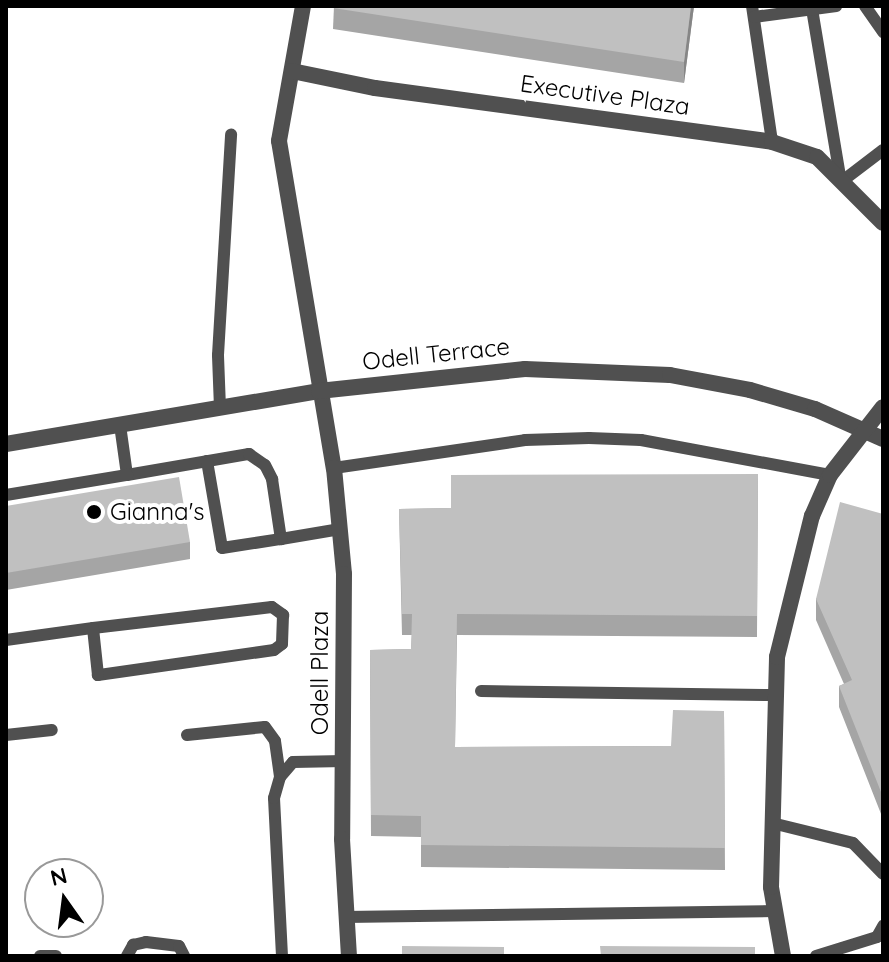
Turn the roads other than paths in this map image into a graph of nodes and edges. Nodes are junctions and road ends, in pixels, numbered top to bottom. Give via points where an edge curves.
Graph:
1 (303, 6) edge
2 (836, 6) edge
3 (865, 6) edge
4 (812, 9) junction
5 (753, 12) edge
6 (883, 32) edge
7 (292, 71) junction
8 (231, 134) dead end
9 (772, 142) junction
10 (883, 150) edge
11 (841, 182) junction
12 (883, 223) edge
13 (319, 391) junction
14 (883, 407) edge
15 (220, 408) junction
16 (120, 425) junction
17 (867, 429) junction
18 (883, 439) edge
19 (6, 444) edge
20 (207, 461) junction
21 (334, 468) junction
22 (127, 475) junction
23 (830, 475) junction
24 (6, 495) edge
25 (340, 529) junction
26 (281, 539) junction
27 (93, 628) junction
28 (6, 640) edge
29 (481, 691) dead end
30 (775, 695) junction
31 (52, 730) dead end
32 (6, 735) edge
33 (187, 735) dead end
34 (344, 761) junction
35 (280, 777) junction
36 (772, 823) junction
37 (883, 874) edge
38 (774, 911) junction
39 (345, 917) junction
40 (883, 926) edge
41 (40, 956) edge
42 (56, 956) edge
43 (127, 956) edge
44 (184, 956) edge
45 (282, 956) edge
46 (349, 956) edge
47 (783, 956) edge
48 (816, 956) edge

1 - 7 street
2 - 4 lane
3 - 6 lane
4 - 5 lane
4 - 11 lane
5 - 9 lane
7 - 9 street, Executive Plaza via 375,88
7 - 13 street via 279,141
8 - 15 lane via 218,355
9 - 11 street, Executive Plaza via 817,157
10 - 11 lane
11 - 12 street, Executive Plaza
13 - 15 street, Odell Terrace
13 - 17 street, Odell Terrace via 456,373 597,369 750,390
13 - 21 street, Odell Plaza
14 - 17 street
15 - 16 street, Odell Terrace
16 - 19 street, Odell Terrace
16 - 22 lane
17 - 18 street, Odell Terrace
17 - 23 street
20 - 22 lane
20 - 26 lane via 249,454 265,465
20 - 26 lane via 222,548
21 - 23 lane via 525,440 589,438 641,440
21 - 25 street, Odell Plaza
22 - 24 lane
23 - 30 street via 794,578
25 - 26 lane
25 - 34 street, Odell Plaza
27 - 27 lane via 98,675 274,650 282,644 283,615 272,607
27 - 28 lane
29 - 30 lane
30 - 36 street
31 - 32 lane
33 - 35 lane via 265,727 275,741
34 - 35 lane via 293,762
34 - 39 street, Odell Plaza
35 - 45 lane via 274,798
36 - 37 lane via 853,843
36 - 38 street
38 - 39 lane
38 - 47 street
39 - 46 street, Odell Plaza
40 - 48 lane via 877,937
41 - 42 lane
43 - 44 lane via 133,945 146,942 179,946

